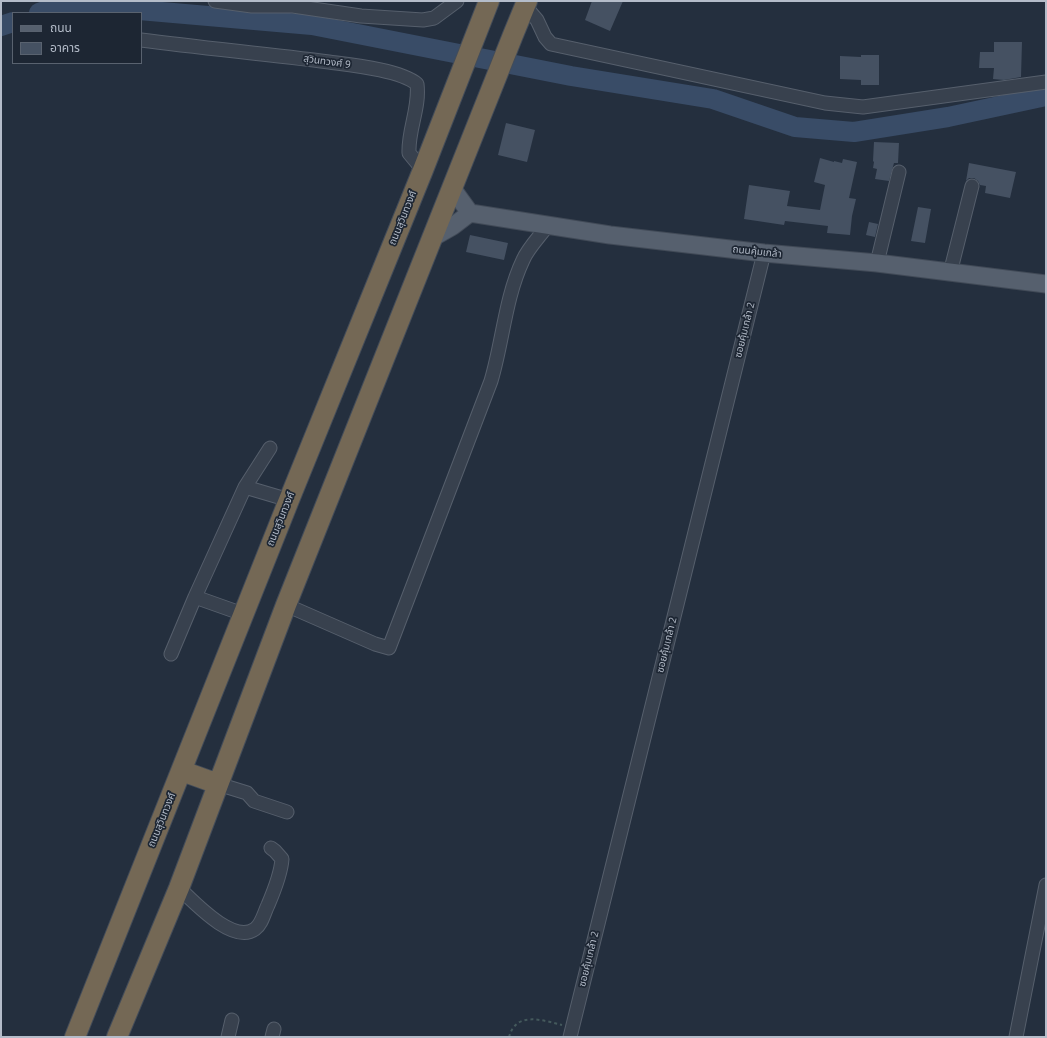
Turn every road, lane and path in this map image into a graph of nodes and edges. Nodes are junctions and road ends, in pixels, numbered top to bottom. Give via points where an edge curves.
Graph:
1 (214, 1) edge
2 (456, 1) edge
3 (489, 1) edge
4 (228, 2) edge
5 (252, 3) edge
6 (526, 4) edge
7 (142, 40) edge
8 (1046, 82) edge
9 (423, 170) junction
10 (899, 172) dead end
11 (972, 186) dead end
12 (452, 188) junction
13 (470, 213) junction
14 (548, 225) junction
15 (432, 238) junction
16 (764, 253) junction
17 (877, 264) junction
18 (950, 273) junction
19 (1046, 284) edge
20 (270, 448) dead end
21 (245, 487) junction
22 (288, 500) junction
23 (195, 597) junction
24 (286, 604) junction
25 (243, 614) junction
26 (171, 654) dead end
27 (182, 771) junction
28 (218, 784) junction
29 (287, 812) dead end
30 (271, 848) dead end
31 (1046, 885) edge
32 (179, 888) junction
33 (1043, 912) edge
34 (232, 1020) dead end
35 (571, 1032) edge
36 (76, 1037) edge
37 (117, 1037) edge
38 (228, 1037) edge
39 (509, 1037) edge
40 (1016, 1037) edge

1 - 4 street
2 - 5 street via 434,18 423,20 361,16
3 - 9 highway, ถนนสุวินทวงศ์
4 - 5 street
6 - 8 street via 551,44 825,103 863,106
6 - 12 highway
7 - 9 street, สุวินทวงศ์ 9 via 370,68 411,79 417,84 419,95 409,135 409,153
9 - 22 highway, ถนนสุวินทวงศ์
10 - 17 street
11 - 18 street
12 - 13 main road
12 - 15 highway
13 - 14 main road, ถนนคุ้มเกล้า
13 - 15 main road
14 - 16 main road, ถนนคุ้มเกล้า
14 - 24 street via 523,258 510,300 497,364 390,648 375,644
15 - 24 highway
16 - 17 main road, ถนนคุ้มเกล้า
16 - 35 street, ซอยคุ้มเกล้า 2
17 - 18 main road, ถนนคุ้มเกล้า
18 - 19 main road, ถนนคุ้มเกล้า
20 - 21 street
21 - 22 street
21 - 23 street
22 - 25 highway, ถนนสุวินทวงศ์
23 - 25 street
23 - 26 street
24 - 28 highway
25 - 27 highway, ถนนสุวินทวงศ์
27 - 28 highway
27 - 36 highway, ถนนสุวินทวงศ์
28 - 29 street via 247,793 254,801
28 - 32 highway
30 - 32 street via 282,858 281,866 271,898 260,924 254,930 239,932 226,928
31 - 33 street
32 - 37 highway
33 - 40 street
34 - 38 street
35 - 39 path via 542,1020 522,1020 515,1025

